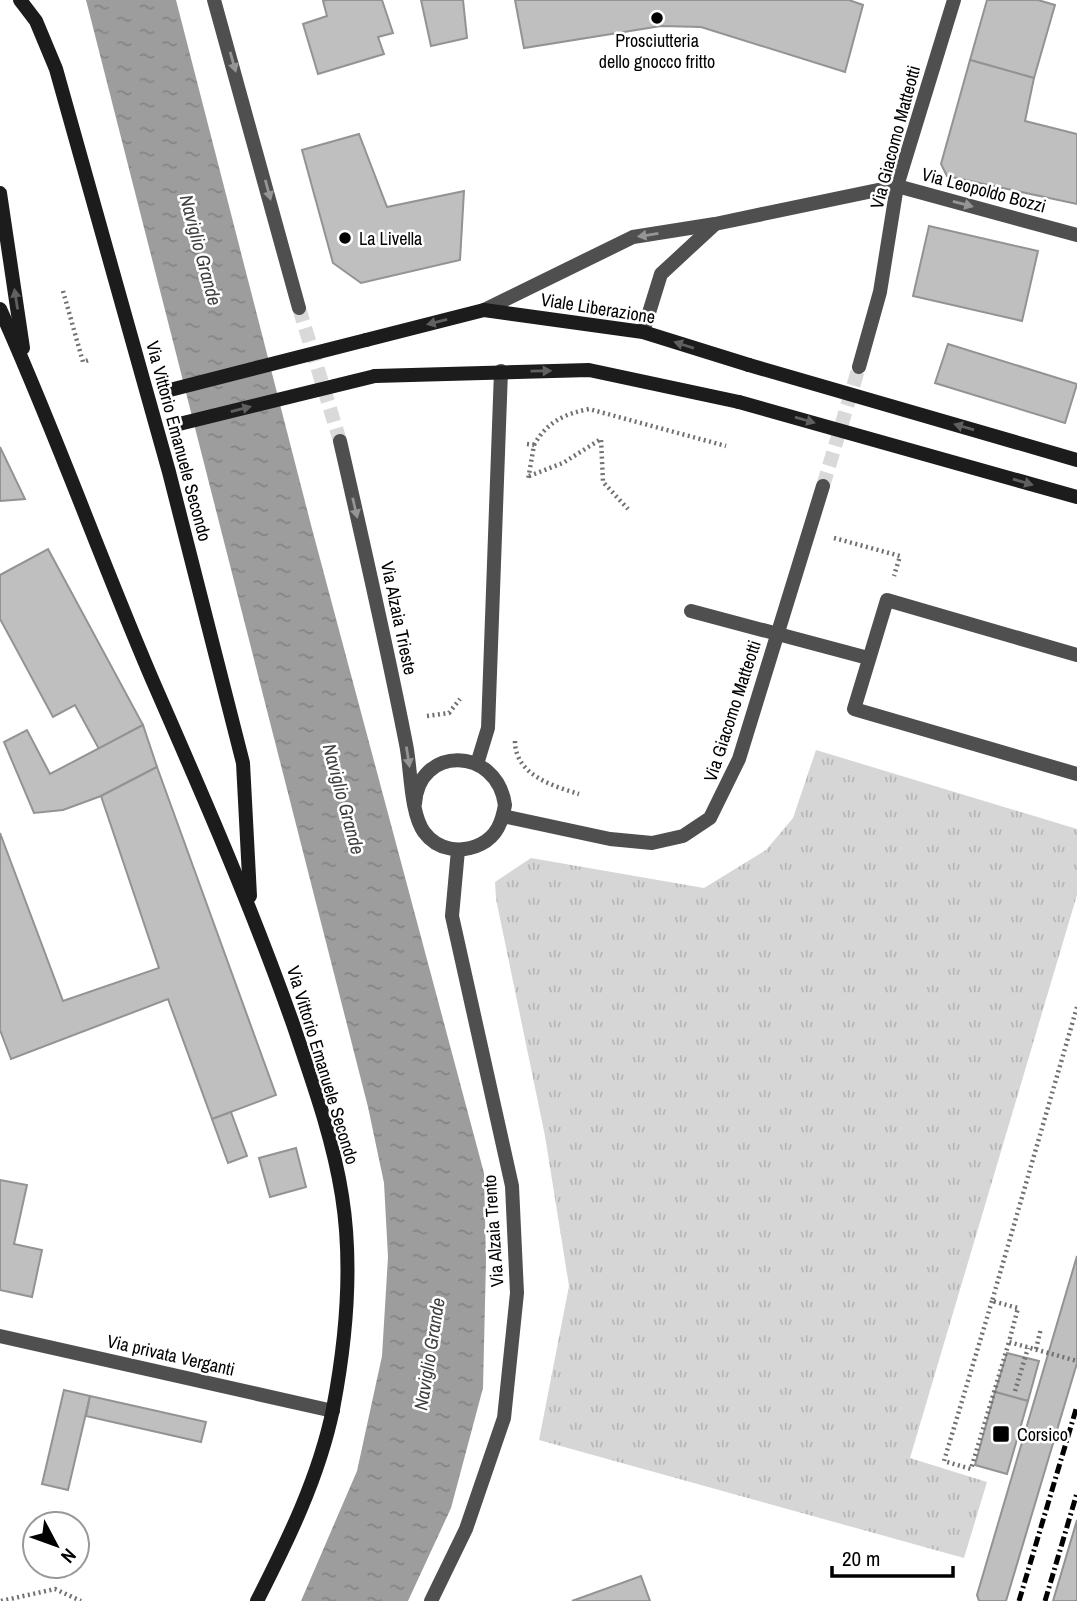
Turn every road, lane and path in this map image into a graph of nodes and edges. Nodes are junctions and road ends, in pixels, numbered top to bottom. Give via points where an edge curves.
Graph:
1 (20, 0) edge
2 (214, 0) edge
3 (954, 0) edge
4 (897, 186) junction
5 (0, 193) edge
6 (715, 224) junction
7 (1077, 235) edge
8 (64, 291) dead end
9 (299, 308) tunnel mouth
10 (0, 309) edge
11 (484, 310) junction
12 (643, 332) junction
13 (89, 360) dead end
14 (26, 367) junction
15 (859, 367) tunnel mouth
16 (501, 371) junction
17 (148, 396) junction
18 (157, 429) junction
19 (340, 441) tunnel mouth
20 (497, 442) junction
21 (534, 445) junction
22 (726, 446) dead end
23 (1077, 460) edge
24 (528, 476) junction
25 (823, 486) tunnel mouth
26 (527, 489) dead end
27 (1077, 497) edge
28 (628, 509) dead end
29 (809, 531) junction
30 (887, 600) junction
31 (691, 611) dead end
32 (777, 635) junction
33 (1077, 655) edge
34 (868, 657) junction
35 (463, 687) dead end
36 (415, 714) dead end
37 (516, 737) dead end
38 (477, 764) junction
39 (1077, 774) edge
40 (579, 794) dead end
41 (415, 804) junction
42 (503, 816) junction
43 (458, 850) junction
44 (251, 905) junction
45 (1077, 1007) edge
46 (992, 1301) junction
47 (1041, 1328) dead end
48 (0, 1336) edge
49 (1009, 1342) junction
50 (1028, 1348) junction
51 (1036, 1349) junction
52 (1077, 1361) edge
53 (1015, 1391) dead end
54 (332, 1411) junction
55 (1, 1601) edge
56 (81, 1601) edge
57 (257, 1601) edge
58 (432, 1601) edge

1 - 17 main road, Via Vittorio Emanuele Secondo via 36,21 56,69
2 -> 9 street
3 - 4 street, Via Giacomo Matteotti
4 - 6 street, Via Leopoldo Bozzi
4 -> 7 street, Via Leopoldo Bozzi
4 - 15 street, Via Giacomo Matteotti via 880,292
14 -> 5 main road, Via Vittorio Emanuele Secondo
6 -> 11 street, Via Leopoldo Bozzi via 633,237
6 - 12 street via 661,274
8 - 13 path via 83,362
10 - 14 main road, Via Vittorio Emanuele Secondo
11 - 12 main road, Viale Liberazione
11 -> 17 main road, Viale Liberazione, bridge
23 -> 12 main road, Viale Liberazione, bridge
14 - 44 main road, Via Vittorio Emanuele Secondo via 152,679
18 -> 16 main road, bridge via 375,376
16 - 20 street
16 -> 27 main road, bridge via 589,370 739,402
17 - 18 main road, Via Vittorio Emanuele Secondo
18 - 44 main road, Via Vittorio Emanuele Secondo via 243,763
19 -> 41 street, Via Alzaia Trieste via 389,655
20 - 21 path
20 - 38 street via 488,729
21 - 22 path via 542,430 555,421 568,413 589,410
21 - 24 path
24 - 26 path
24 - 28 path via 563,463 600,439 603,482
25 - 29 street, Via Giacomo Matteotti
29 - 30 path via 900,556
29 - 32 street, Via Giacomo Matteotti
30 - 33 street
30 - 34 street
31 - 32 street
32 - 34 street
32 - 42 street, Via Giacomo Matteotti via 726,792 710,818 695,831 666,842 630,842
34 - 39 street via 854,709
35 - 36 path via 449,713
37 - 40 path via 515,750 533,775
38 - 41 street via 458,760 433,769 420,785
38 - 42 street via 500,785
41 - 43 street, Via Alzaia Trieste via 424,832 439,845
42 - 43 street via 487,841
43 - 58 street, Via Alzaia Trento via 452,916 512,1186 517,1293 504,1418 466,1529
44 - 54 main road, Via Vittorio Emanuele Secondo via 309,1072 342,1197 346,1306
45 - 46 path
46 - 49 path via 1018,1308
46 - 49 path via 944,1461 971,1469
47 - 51 path
48 - 54 street, Via privata Verganti
49 - 50 path
50 - 51 path
50 - 53 path
51 - 52 path
54 - 57 main road, Via Vittorio Emanuele Secondo via 299,1513
55 - 56 path via 55,1590

